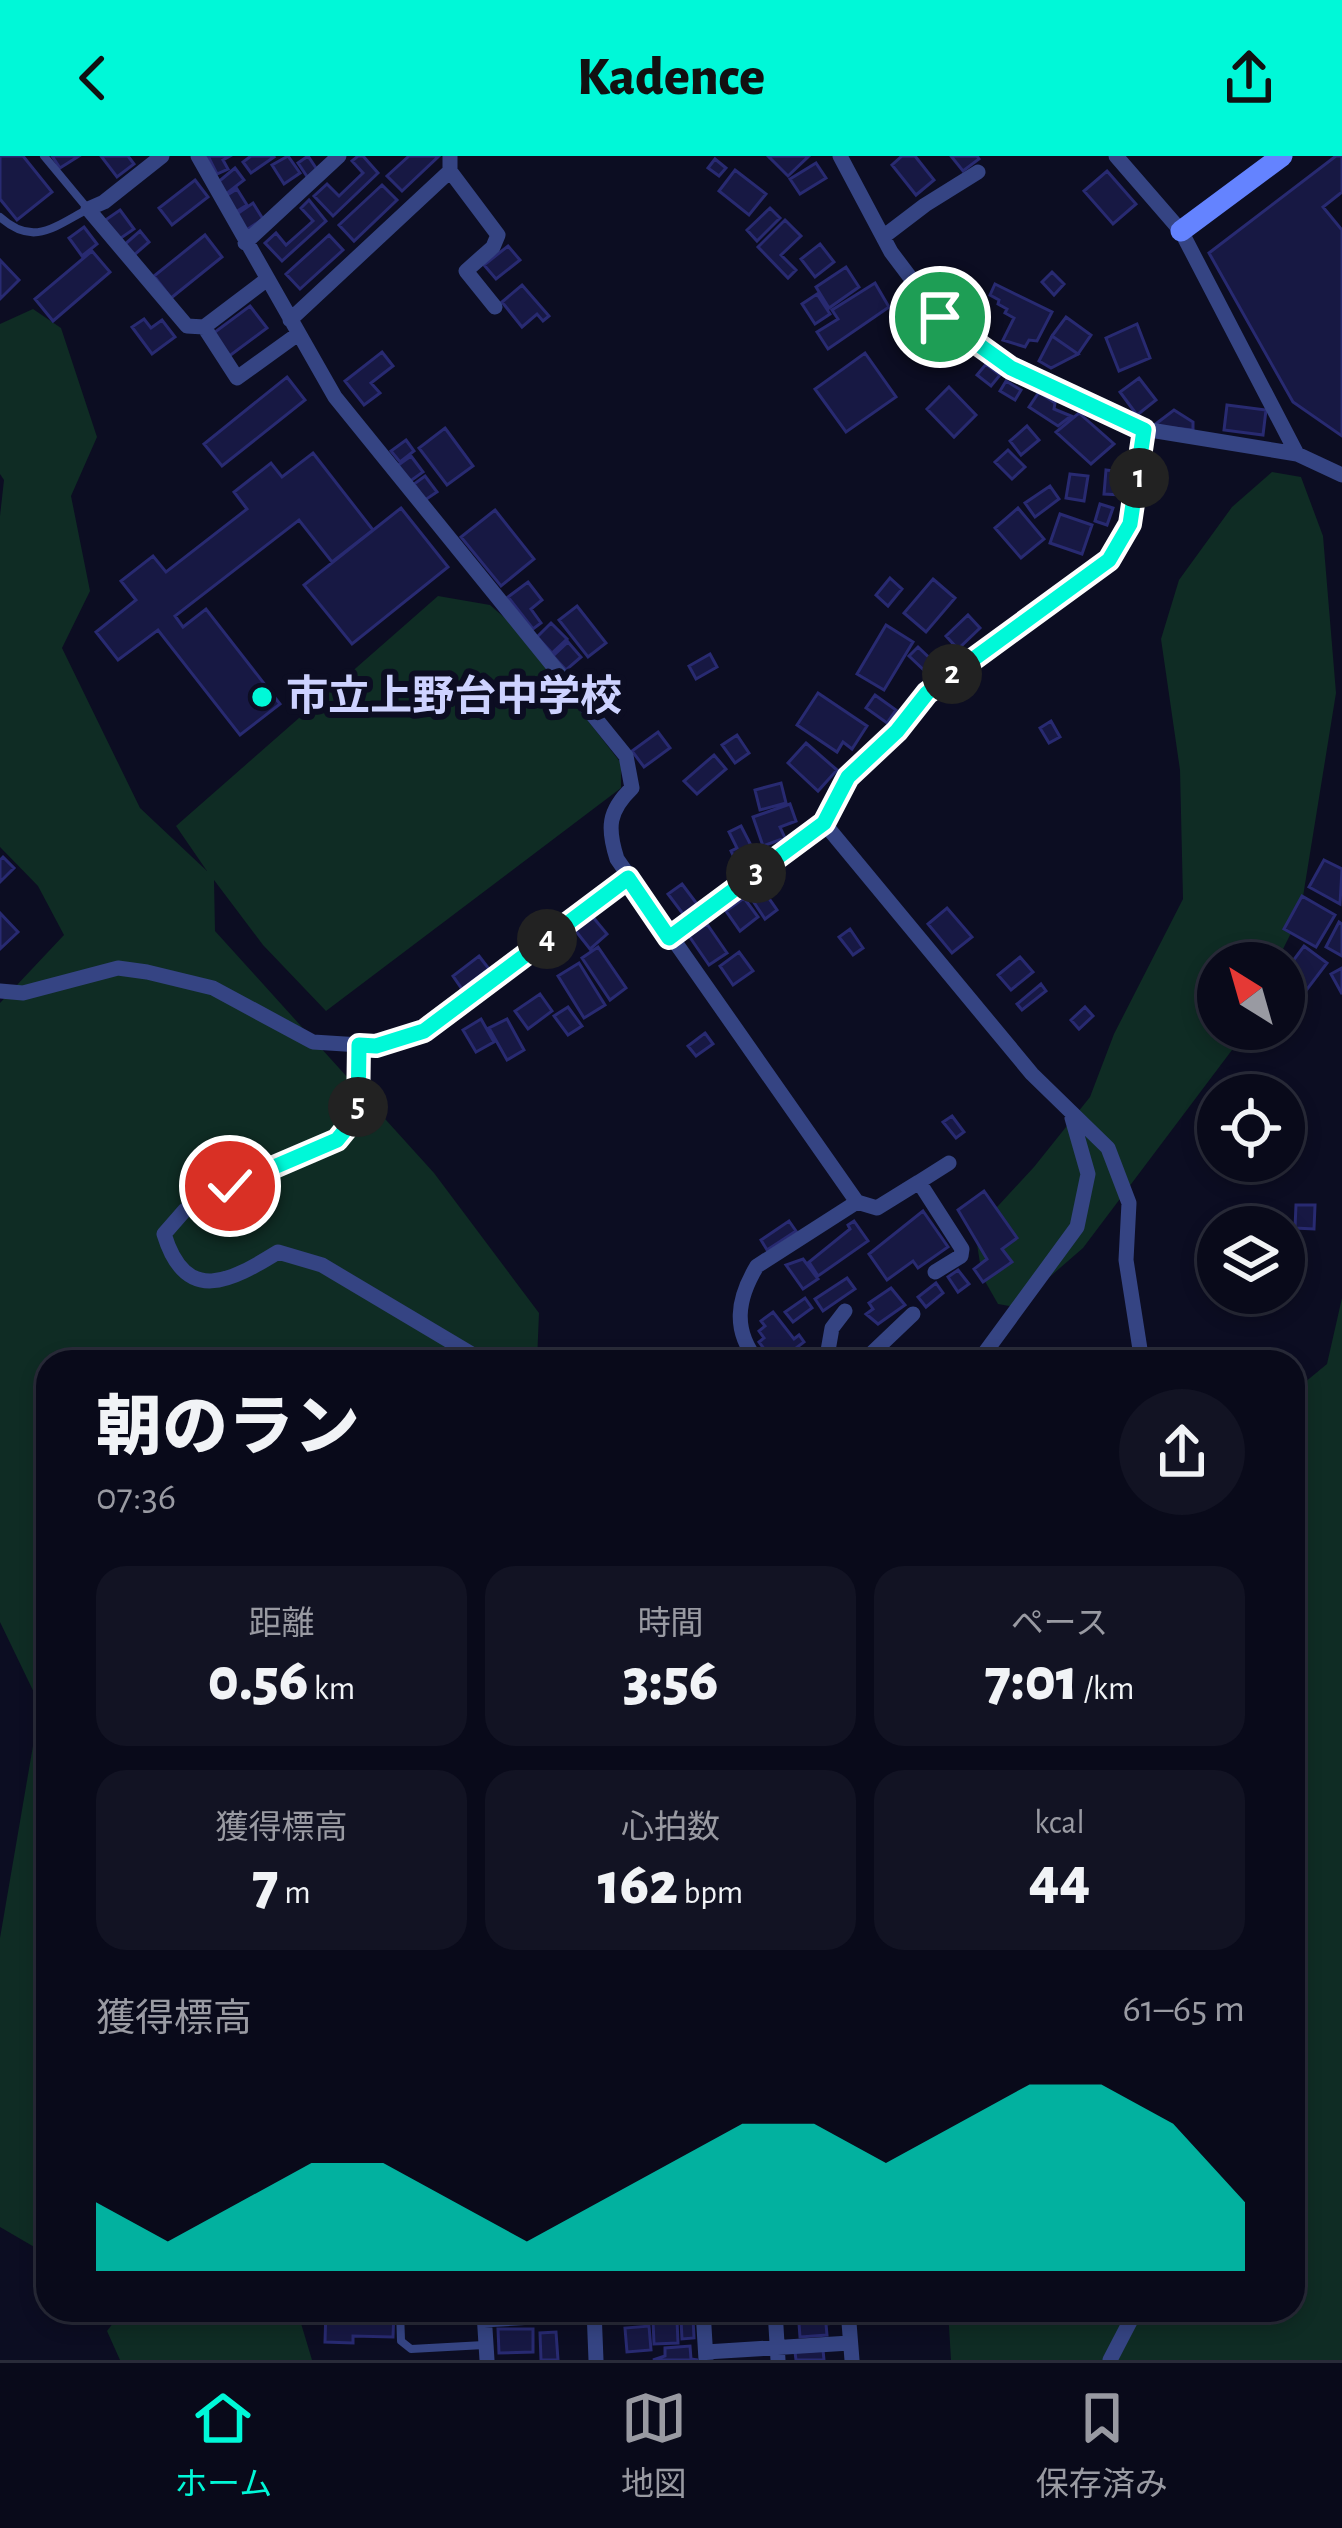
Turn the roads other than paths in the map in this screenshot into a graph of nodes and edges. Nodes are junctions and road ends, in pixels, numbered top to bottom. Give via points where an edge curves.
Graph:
1 (44, 156) edge
2 (162, 156) edge
3 (197, 156) edge
4 (338, 156) edge
5 (840, 156) edge
6 (1115, 156) edge
7 (1282, 156) edge
8 (450, 163) edge
9 (978, 172) dead end
10 (88, 209) junction
11 (0, 217) edge
12 (1181, 231) junction
13 (883, 238) junction
14 (245, 243) junction
15 (266, 280) junction
16 (495, 307) dead end
17 (203, 327) junction
18 (294, 327) junction
19 (1144, 430) junction
20 (1297, 454) junction
21 (1342, 475) edge
22 (824, 823) junction
23 (628, 878) junction
24 (669, 938) junction
25 (0, 991) edge
26 (359, 1045) junction
27 (1071, 1114) junction
28 (949, 1163) dead end
29 (919, 1182) junction
30 (857, 1202) junction
31 (935, 1272) dead end
32 (845, 1310) dead end
33 (913, 1314) dead end
34 (465, 1350) edge
35 (751, 1350) edge
36 (828, 1350) edge
37 (876, 1350) edge
38 (987, 1350) edge
39 (1140, 1350) edge
40 (400, 2322) edge
41 (484, 2322) edge
42 (594, 2322) edge
43 (705, 2322) edge
44 (776, 2322) edge
45 (849, 2322) edge
46 (1130, 2322) edge
47 (486, 2352) edge
48 (851, 2352) edge
49 (778, 2354) edge
50 (706, 2356) edge
51 (596, 2360) edge
52 (1110, 2360) edge

1 - 10 lane
2 - 10 street
3 - 14 street
4 - 14 street
5 - 13 street
6 - 12 street
7 - 12 street
8 - 16 street via 498,235 466,271
8 - 18 street
9 - 13 street
10 - 11 lane via 32,234
10 - 17 street via 187,326
12 - 20 street
13 - 19 street via 940,317 1011,368
14 - 15 street
15 - 17 street
15 - 18 street
17 - 18 street via 237,378
18 - 23 street via 379,454 626,756 632,788 610,824
19 - 20 street
19 - 22 street via 1130,524 1109,560 927,693 848,777
20 - 21 street
22 - 24 street
22 - 27 street
23 - 24 street
23 - 26 street via 424,1031
24 - 30 street
25 - 26 street via 23,993 118,968 147,972 213,988 313,1042
26 - 34 street via 358,1114 337,1140 185,1210 164,1234 187,1274 211,1283 278,1252 322,1265
27 - 38 street via 1088,1174 1077,1227
27 - 39 street via 1108,1148 1129,1203 1126,1260
28 - 29 street
29 - 30 street via 877,1208
29 - 31 street via 962,1249
30 - 35 street via 757,1265 739,1313
32 - 36 street
33 - 37 street
40 - 47 lane via 401,2341 411,2349
41 - 47 street
42 - 51 street
43 - 50 street
44 - 49 street
45 - 48 street
46 - 52 street
48 - 49 street
49 - 50 street

